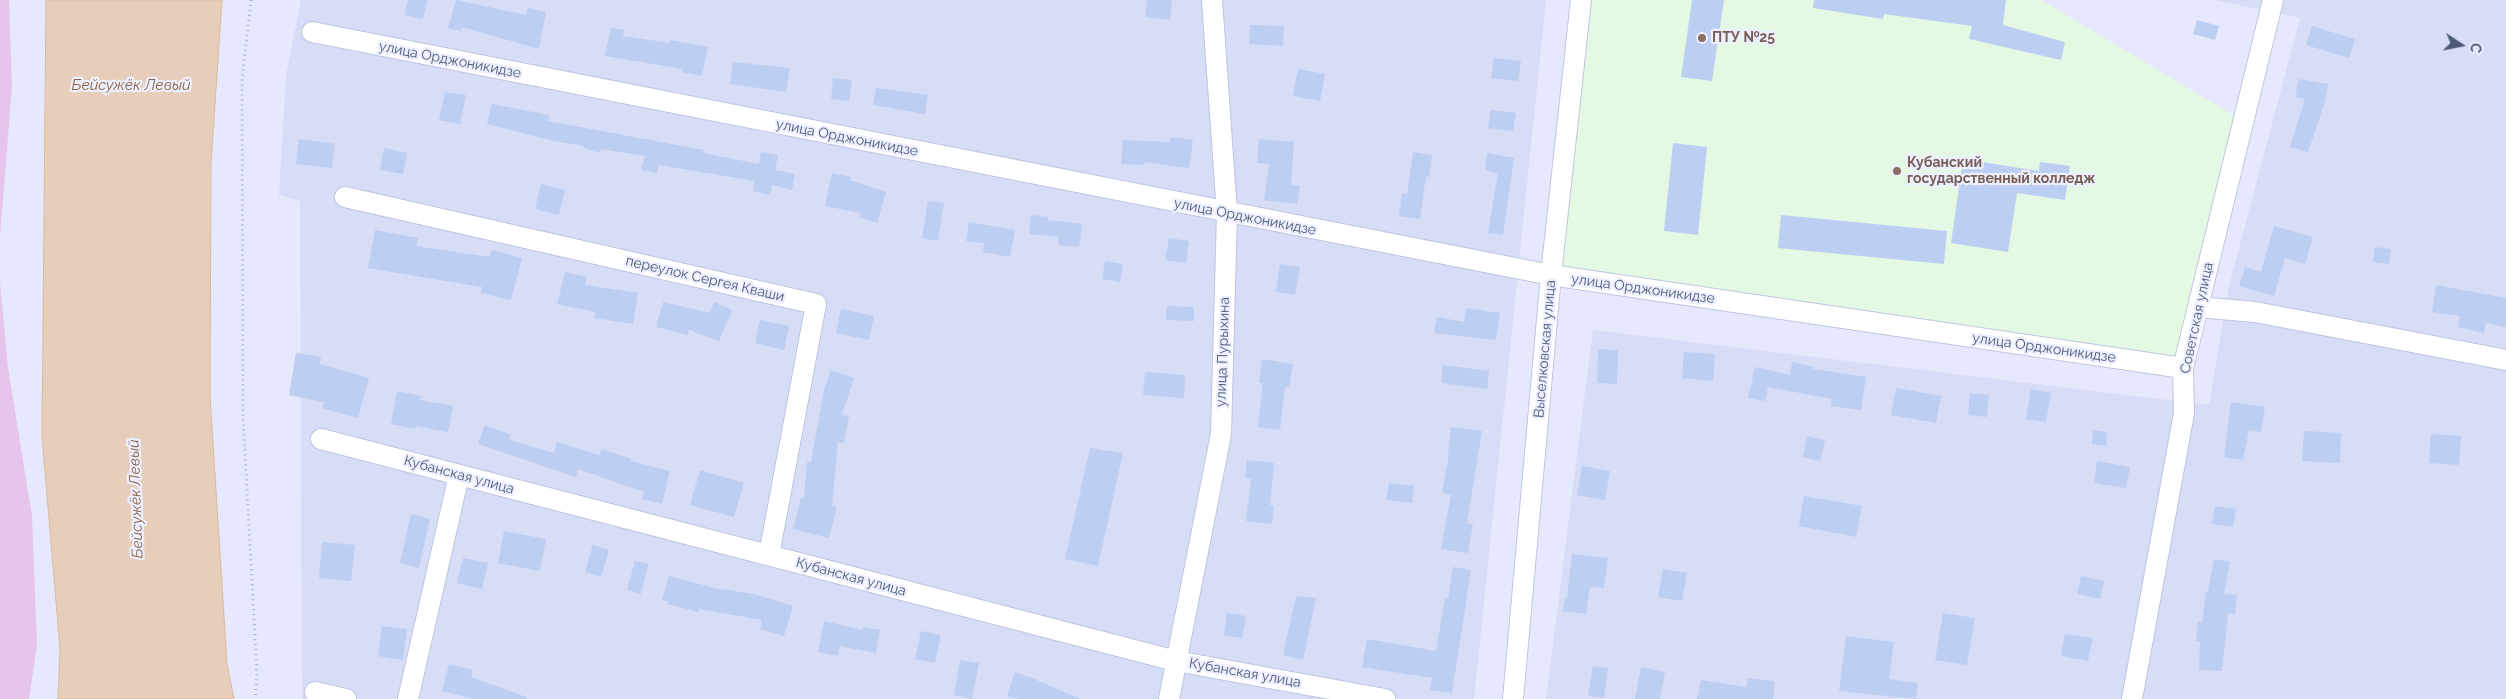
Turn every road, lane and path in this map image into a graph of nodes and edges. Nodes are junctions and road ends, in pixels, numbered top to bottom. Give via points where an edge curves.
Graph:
1 (251, 0) edge
2 (1212, 0) edge
3 (1581, 0) edge
4 (2273, 0) edge
5 (312, 32) dead end
6 (346, 197) dead end
7 (1227, 213) junction
8 (1551, 275) junction
9 (2198, 307) junction
10 (2506, 360) edge
11 (2183, 368) junction
12 (321, 440) dead end
13 (459, 475) junction
14 (769, 555) junction
15 (1176, 661) junction
16 (1290, 690) edge
17 (315, 692) dead end
18 (254, 699) edge
19 (346, 699) edge
20 (408, 699) edge
21 (1169, 699) edge
22 (1385, 699) edge
23 (1514, 699) edge
24 (2132, 699) edge

1 - 18 path via 242,80 243,406 256,674
2 - 7 street, улица Пурыхина
3 - 8 street, Выселковская улица
4 - 9 street, Советская улица
5 - 7 street, улица Орджоникидзе
6 - 14 street, переулок Сергея Кваши via 816,304
7 - 8 street, улица Орджоникидзе
7 - 15 street, улица Пурыхина via 1220,434
8 - 11 street, улица Орджоникидзе
8 - 23 street, Выселковская улица
9 - 10 street via 2256,312
9 - 11 street, Советская улица
11 - 24 street, Советская улица via 2184,413
12 - 13 street, Кубанская улица
13 - 14 street, Кубанская улица
13 - 20 street
14 - 15 street, Кубанская улица
15 - 16 street, Кубанская улица
15 - 21 street, улица Пурыхина
16 - 22 street, Кубанская улица
17 - 19 street

